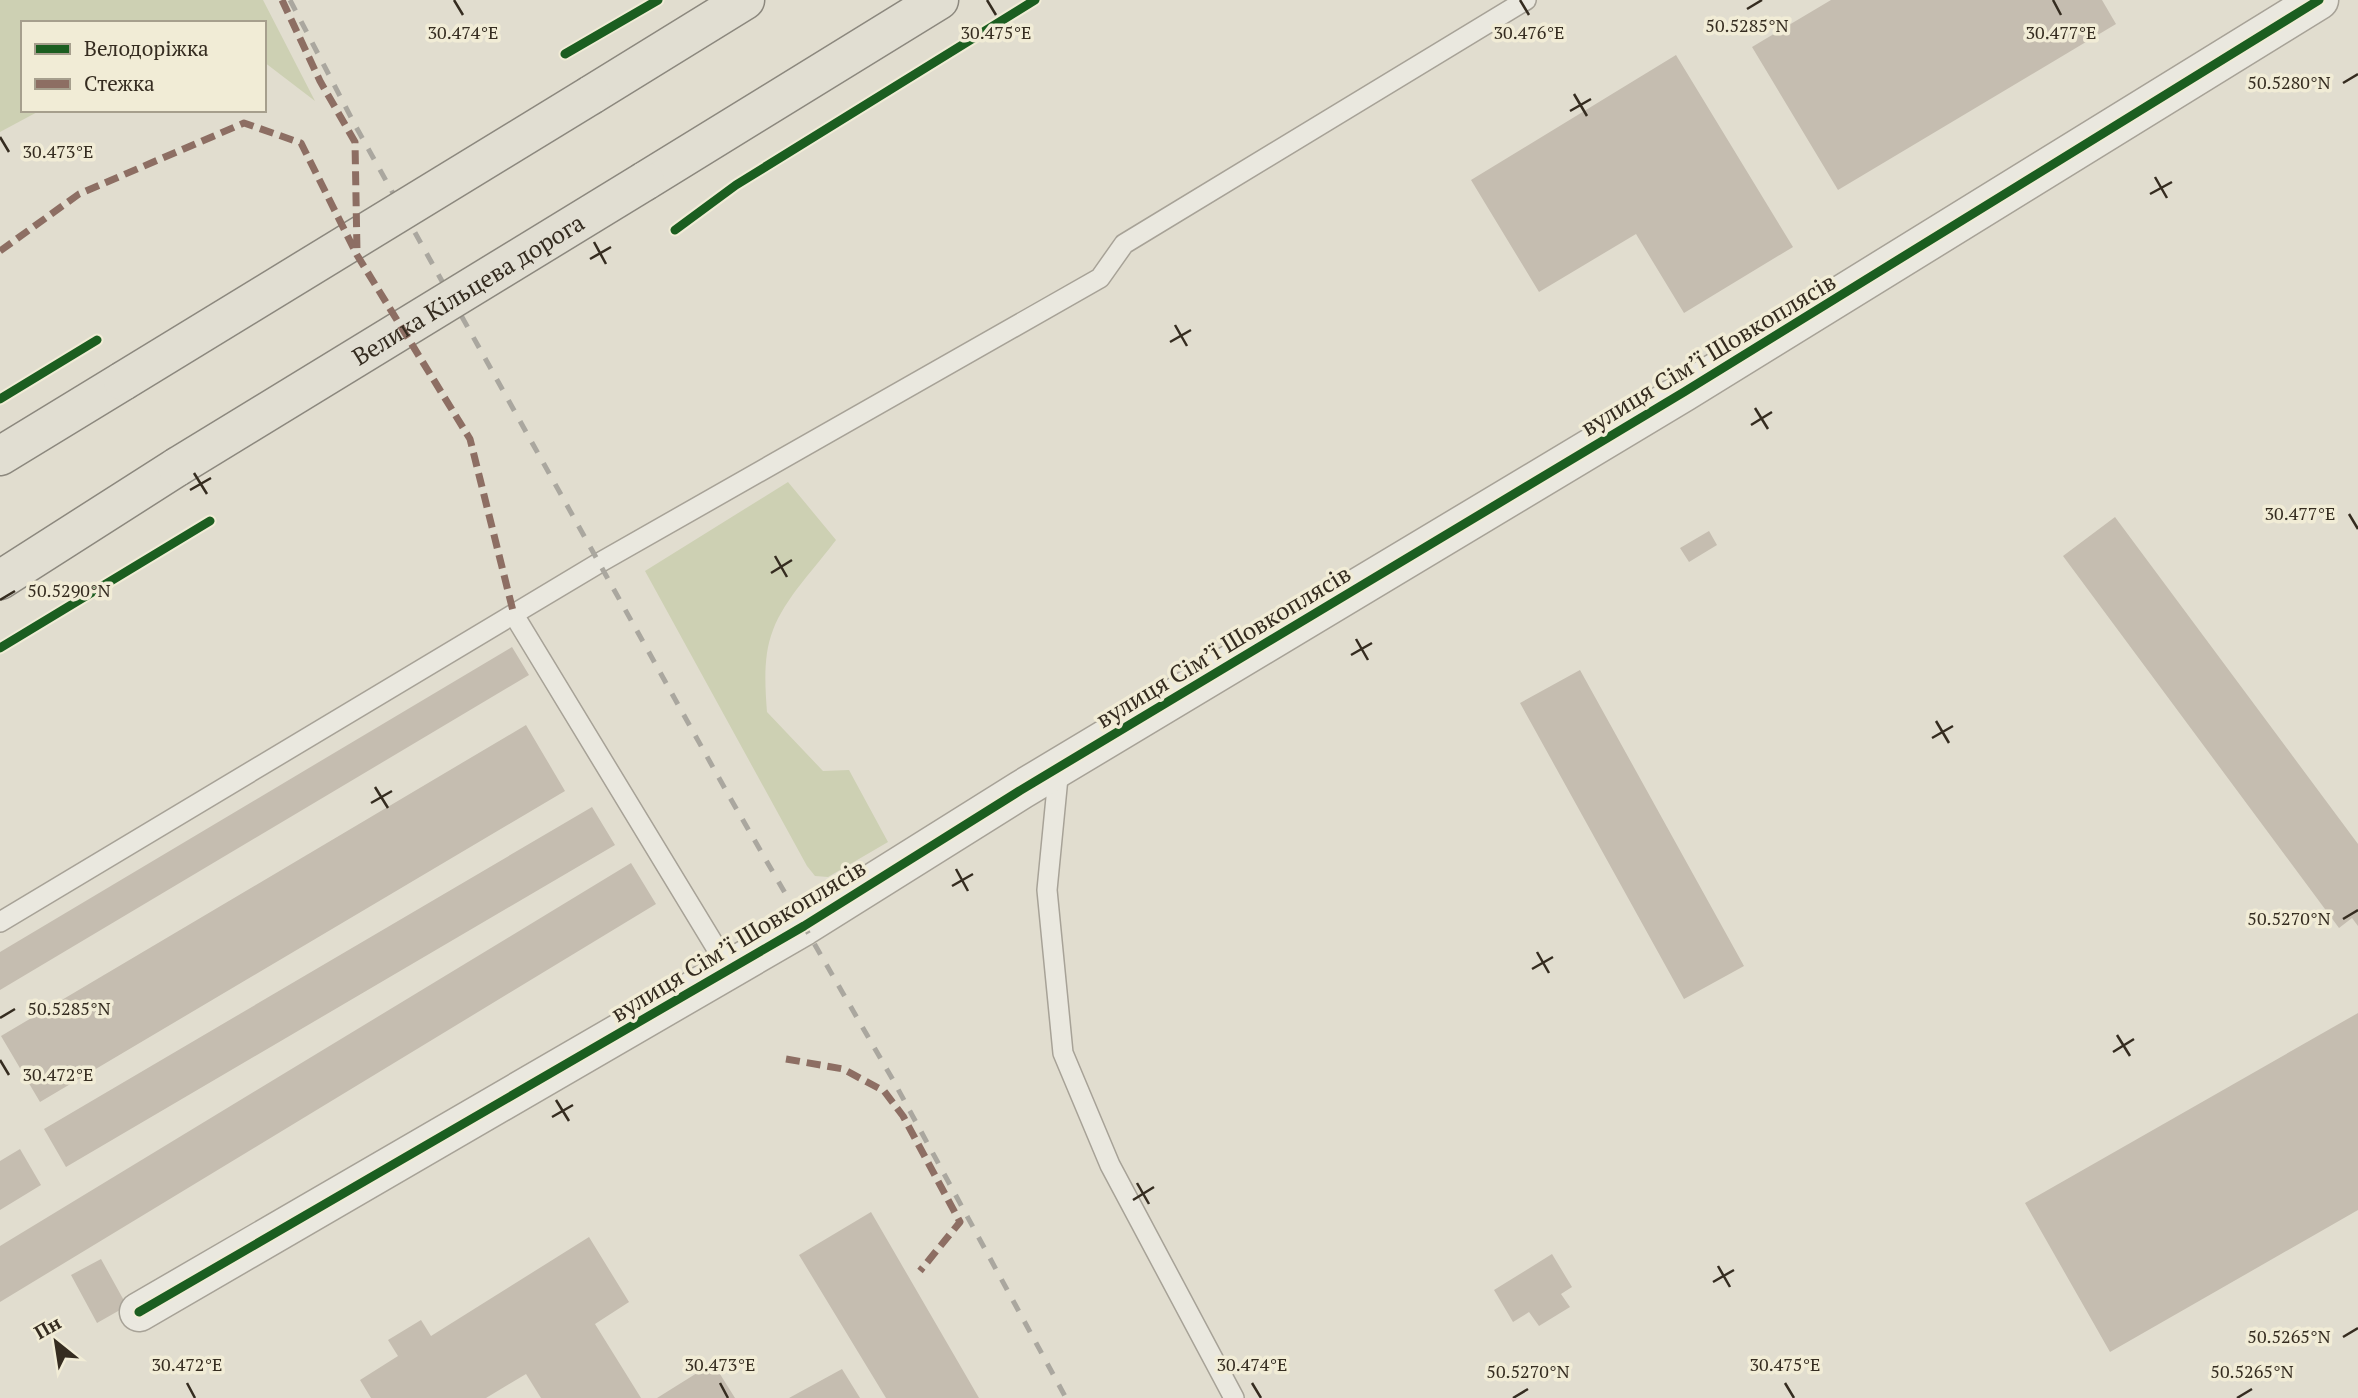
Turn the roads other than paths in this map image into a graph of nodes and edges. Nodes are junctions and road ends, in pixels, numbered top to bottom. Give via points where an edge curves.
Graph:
1 (745, 0) edge
2 (939, 0) edge
3 (1526, 0) edge
4 (2319, 0) edge
5 (0, 456) edge
6 (0, 580) edge
7 (514, 615) junction
8 (1059, 767) junction
9 (0, 922) edge
10 (729, 969) junction
11 (139, 1312) dead end
12 (1234, 1398) edge

1 - 5 main road, bridge
2 - 6 main road, Велика Кільцева дорога, bridge
3 - 7 lane via 1124,244 1100,278
4 - 8 street, вулиця Сімʼї Шовкоплясів via 1684,392
7 - 9 lane
7 - 10 lane
8 - 10 street, вулиця Сімʼї Шовкоплясів
8 - 12 lane via 1047,890 1063,1053 1110,1165
10 - 11 street, вулиця Сімʼї Шовкоплясів

